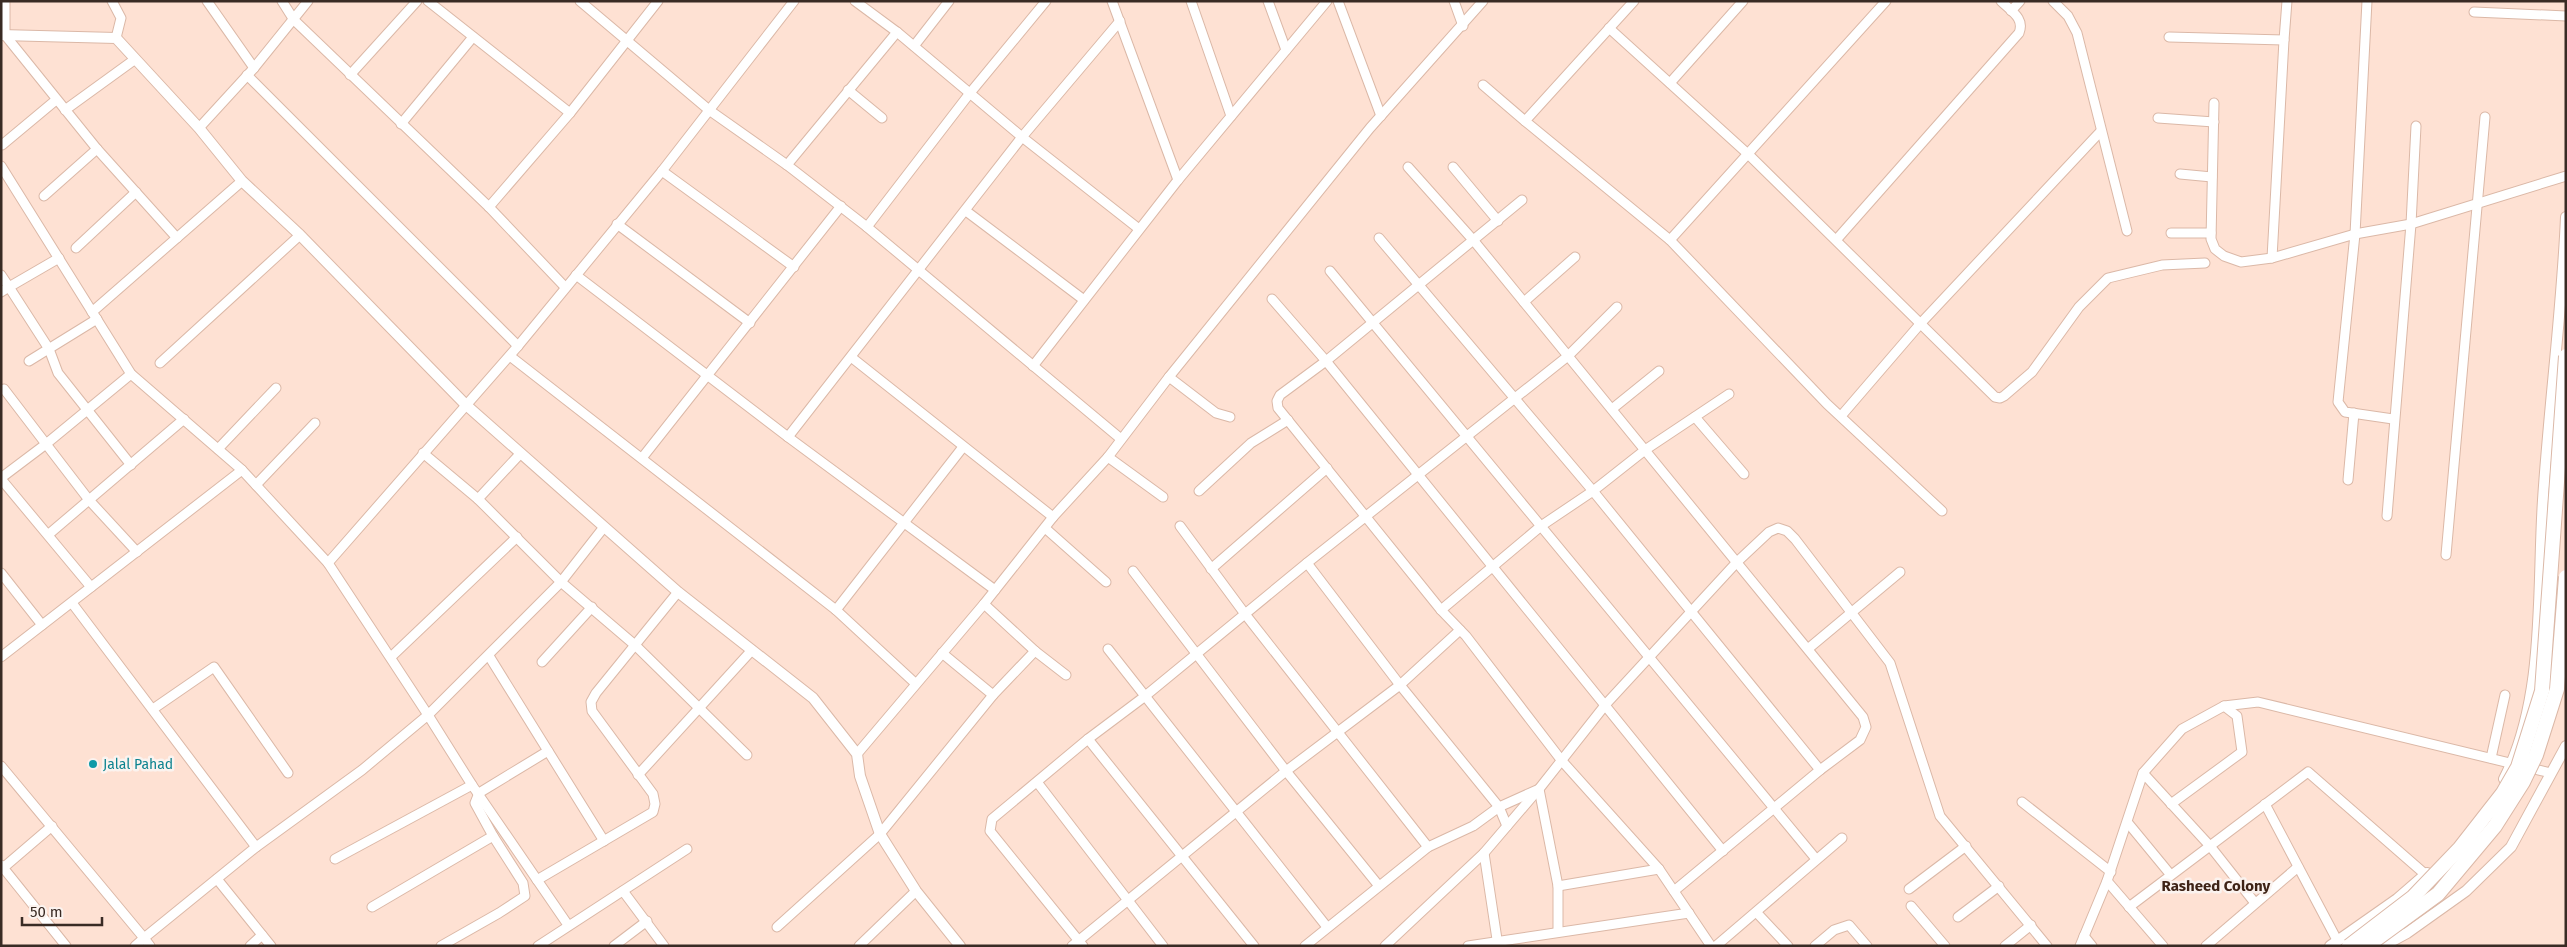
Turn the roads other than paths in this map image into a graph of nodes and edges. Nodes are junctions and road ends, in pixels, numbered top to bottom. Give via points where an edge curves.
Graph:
1 (4, 1) edge
2 (112, 1) edge
3 (207, 1) edge
4 (282, 1) edge
5 (308, 1) edge
6 (417, 1) edge
7 (428, 1) edge
8 (580, 1) edge
9 (658, 1) edge
10 (794, 1) edge
11 (855, 1) edge
12 (949, 1) edge
13 (1046, 1) edge
14 (1112, 1) edge
15 (1191, 1) edge
16 (1268, 1) edge
17 (1327, 1) edge
18 (1338, 1) edge
19 (1454, 1) edge
20 (1483, 1) edge
21 (1634, 1) edge
22 (1743, 1) edge
23 (1886, 1) edge
24 (2001, 1) edge
25 (2020, 1) edge
26 (2053, 1) edge
27 (2287, 1) edge
28 (2367, 1) edge
29 (2011, 10) junction
30 (2474, 12) dead end
31 (2566, 16) edge
32 (294, 20) junction
33 (1120, 21) junction
34 (1463, 26) junction
35 (1609, 28) junction
36 (897, 32) junction
37 (3, 35) edge
38 (473, 37) junction
39 (2169, 37) dead end
40 (116, 38) junction
41 (627, 39) junction
42 (2284, 40) junction
43 (914, 46) junction
44 (1286, 50) junction
45 (134, 60) junction
46 (254, 68) junction
47 (247, 75) junction
48 (350, 75) junction
49 (1670, 83) junction
50 (1483, 85) dead end
51 (848, 90) junction
52 (970, 93) junction
53 (56, 100) junction
54 (2214, 103) dead end
55 (64, 110) junction
56 (709, 110) junction
57 (570, 113) junction
58 (1231, 116) junction
59 (1381, 116) junction
60 (2485, 117) dead end
61 (882, 118) dead end
62 (2158, 118) dead end
63 (1525, 121) junction
64 (2214, 122) junction
65 (400, 124) junction
66 (2416, 126) dead end
67 (200, 128) junction
68 (2101, 131) junction
69 (1022, 137) junction
70 (2, 145) edge
71 (97, 149) junction
72 (1750, 155) junction
73 (787, 165) junction
74 (1, 166) edge
75 (1408, 167) dead end
76 (1453, 167) dead end
77 (662, 171) junction
78 (2180, 174) dead end
79 (2566, 176) edge
80 (2212, 177) junction
81 (1178, 180) junction
82 (242, 181) junction
83 (136, 192) junction
84 (44, 196) dead end
85 (1522, 200) dead end
86 (2475, 205) junction
87 (841, 206) junction
88 (489, 207) junction
89 (966, 211) junction
90 (2566, 217) edge
91 (1498, 220) junction
92 (617, 224) junction
93 (2411, 224) junction
94 (867, 227) junction
95 (1139, 229) junction
96 (2127, 231) dead end
97 (2171, 232) dead end
98 (2211, 233) junction
99 (300, 234) junction
100 (2355, 234) junction
101 (177, 238) junction
102 (1379, 238) dead end
103 (1474, 240) junction
104 (1670, 240) junction
105 (1837, 240) junction
106 (76, 248) dead end
107 (1574, 257) dead end
108 (59, 258) junction
109 (2272, 258) junction
110 (2205, 263) dead end
111 (794, 267) junction
112 (917, 270) junction
113 (1330, 271) dead end
114 (1, 275) edge
115 (576, 275) junction
116 (1419, 285) junction
117 (564, 287) junction
118 (5, 289) edge
119 (1272, 299) dead end
120 (1084, 300) junction
121 (1524, 302) junction
122 (1617, 307) dead end
123 (95, 315) junction
124 (1374, 322) junction
125 (1921, 322) junction
126 (750, 323) junction
127 (518, 346) junction
128 (49, 349) junction
129 (510, 356) junction
130 (851, 356) junction
131 (1568, 356) junction
132 (2566, 356) edge
133 (29, 361) dead end
134 (1326, 361) junction
135 (160, 363) dead end
136 (1033, 366) junction
137 (1660, 371) dead end
138 (131, 374) junction
139 (707, 376) junction
140 (1170, 377) junction
141 (276, 388) dead end
142 (4, 389) dead end
143 (1728, 394) dead end
144 (1514, 399) junction
145 (465, 404) junction
146 (1612, 409) junction
147 (87, 410) junction
148 (2354, 413) junction
149 (1841, 416) junction
150 (1230, 417) dead end
151 (1695, 417) junction
152 (184, 419) junction
153 (2393, 419) junction
154 (1288, 420) junction
155 (315, 423) dead end
156 (788, 437) junction
157 (1466, 437) junction
158 (1121, 439) junction
159 (46, 444) junction
160 (963, 447) junction
161 (218, 449) junction
162 (1645, 450) junction
163 (423, 453) junction
164 (520, 454) junction
165 (642, 458) junction
166 (1108, 458) junction
167 (131, 465) junction
168 (1327, 468) junction
169 (242, 470) junction
170 (1744, 474) dead end
171 (1419, 475) junction
172 (1, 478) edge
173 (2348, 480) dead end
174 (256, 485) junction
175 (1199, 491) dead end
176 (1593, 491) junction
177 (1163, 497) dead end
178 (89, 500) junction
179 (478, 500) junction
180 (1942, 511) dead end
181 (1366, 516) junction
182 (2387, 516) dead end
183 (1053, 517) junction
184 (906, 523) junction
185 (1180, 526) dead end
186 (1541, 526) junction
187 (604, 527) junction
188 (1044, 528) junction
189 (50, 534) junction
190 (517, 537) junction
191 (137, 552) junction
192 (2446, 555) dead end
193 (1737, 562) junction
194 (328, 563) junction
195 (1307, 563) junction
196 (1493, 568) junction
197 (1211, 569) junction
198 (1133, 571) dead end
199 (1900, 572) dead end
200 (1, 573) edge
201 (2566, 577) edge
202 (561, 582) junction
203 (1106, 582) dead end
204 (91, 587) junction
205 (994, 590) junction
206 (678, 592) junction
207 (72, 603) junction
208 (984, 604) junction
209 (592, 607) junction
210 (836, 610) junction
211 (1441, 610) junction
212 (1693, 612) junction
213 (1852, 613) junction
214 (1245, 614) junction
215 (42, 625) junction
216 (1460, 630) junction
217 (636, 646) junction
218 (1809, 648) junction
219 (1108, 649) dead end
220 (752, 650) junction
221 (1035, 651) junction
222 (942, 652) junction
223 (1197, 653) junction
224 (392, 656) junction
225 (489, 656) junction
226 (1, 657) edge
227 (1648, 658) junction
228 (542, 662) dead end
229 (1066, 675) dead end
230 (915, 683) junction
231 (1400, 685) junction
232 (2505, 695) dead end
233 (993, 696) junction
234 (1144, 697) junction
235 (1606, 704) junction
236 (2224, 706) junction
237 (700, 708) junction
238 (153, 709) junction
239 (428, 715) junction
240 (1340, 732) junction
241 (1088, 739) junction
242 (2566, 746) edge
243 (548, 750) junction
244 (856, 754) junction
245 (747, 755) dead end
246 (2490, 758) junction
247 (1562, 762) junction
248 (2512, 763) junction
249 (1, 766) edge
250 (1820, 770) junction
251 (1286, 771) junction
252 (288, 773) dead end
253 (2143, 773) junction
254 (638, 774) junction
255 (2551, 774) junction
256 (1037, 782) junction
257 (472, 785) junction
258 (1538, 789) junction
259 (479, 793) junction
260 (2022, 802) dead end
261 (2171, 804) junction
262 (2265, 804) junction
263 (1499, 807) junction
264 (1775, 807) junction
265 (1236, 812) junction
266 (2128, 823) junction
267 (52, 826) junction
268 (1507, 826) junction
269 (880, 834) junction
270 (493, 836) junction
271 (1842, 838) dead end
272 (604, 840) junction
273 (1966, 846) junction
274 (2210, 846) junction
275 (256, 847) junction
276 (1428, 847) junction
277 (687, 849) dead end
278 (1723, 851) junction
279 (1484, 852) junction
280 (1181, 856) junction
281 (336, 859) dead end
282 (1816, 859) junction
283 (2, 866) edge
284 (2298, 867) junction
285 (1659, 869) junction
286 (2111, 872) junction
287 (2170, 874) junction
288 (2426, 875) junction
289 (217, 879) junction
290 (538, 880) junction
291 (2107, 881) junction
292 (1379, 886) junction
293 (1558, 886) junction
294 (1999, 886) junction
295 (1909, 889) dead end
296 (623, 891) junction
297 (916, 891) junction
298 (1674, 891) junction
299 (1127, 901) junction
300 (2255, 903) junction
301 (1911, 906) dead end
302 (372, 907) dead end
303 (2129, 907) junction
304 (1688, 913) junction
305 (1757, 913) junction
306 (1958, 917) dead end
307 (647, 921) junction
308 (568, 925) junction
309 (2031, 925) junction
310 (777, 927) dead end
311 (1327, 928) junction
312 (1558, 932) junction
313 (262, 935) junction
314 (2084, 936) junction
315 (147, 942) edge
316 (1078, 944) edge
317 (1498, 944) edge
318 (2339, 944) edge
319 (66, 946) edge
320 (135, 946) edge
321 (250, 946) edge
322 (271, 946) edge
323 (441, 946) edge
324 (538, 946) edge
325 (614, 946) edge
326 (664, 946) edge
327 (859, 946) edge
328 (960, 946) edge
329 (1163, 946) edge
330 (1254, 946) edge
331 (1305, 946) edge
332 (1385, 946) edge
333 (1468, 946) edge
334 (1711, 946) edge
335 (1716, 946) edge
336 (1788, 946) edge
337 (1815, 946) edge
338 (1867, 946) edge
339 (1945, 946) edge
340 (2005, 946) edge
341 (2047, 946) edge
342 (2080, 946) edge
343 (2092, 946) edge
344 (2163, 946) edge
345 (2206, 946) edge
346 (2367, 946) edge
347 (2383, 946) edge

1 - 37 street
2 - 40 street via 120,18
3 - 46 street
4 - 32 street
5 - 32 street
6 - 48 street
7 - 38 street
8 - 41 street
9 - 41 street
10 - 56 street
11 - 36 street
12 - 43 street
13 - 52 street
14 - 33 street
15 - 58 street
16 - 44 street
17 - 44 street
18 - 59 street
19 - 34 street
20 - 34 street
21 - 35 street
22 - 49 street
23 - 72 street
24 - 29 street
25 - 29 street
26 - 68 street via 2074,25
27 - 42 street
28 - 100 street
29 - 105 street via 2020,20 2019,33
30 - 31 street
32 - 46 street
32 - 48 street
33 - 69 street
33 - 81 street
34 - 59 street
35 - 49 street
35 - 63 street
36 - 43 street
36 - 51 street
37 - 40 street
37 - 53 street
38 - 57 street
38 - 65 street
39 - 42 street
40 - 45 street
41 - 56 street
41 - 57 street
42 - 109 street
43 - 52 street
44 - 58 street
45 - 55 street
45 - 67 street
46 - 47 street
47 - 67 street
47 - 127 street
48 - 65 street
49 - 72 street
50 - 63 street
51 - 61 street
51 - 73 street
52 - 69 street
52 - 94 street
53 - 55 street
53 - 70 street
54 - 64 street
55 - 71 street
56 - 73 street
56 - 77 street
57 - 88 street
58 - 81 street
59 - 140 street
60 - 86 street
62 - 64 street
63 - 104 street
64 - 80 street
65 - 88 street
66 - 93 street
67 - 82 street
68 - 96 street
68 - 125 street
69 - 89 street
69 - 95 street
71 - 83 street
71 - 84 street
72 - 104 street
72 - 105 street
73 - 87 street
74 - 108 street
75 - 103 street
76 - 91 street
77 - 92 street
77 - 111 street
78 - 80 street
79 - 86 street
80 - 98 street
81 - 95 street
82 - 99 street
82 - 101 street
83 - 101 street
83 - 106 street
85 - 91 street
86 - 93 street
86 - 192 street
87 - 94 street
87 - 111 street
88 - 117 street
89 - 112 street
89 - 120 street
90 - 248 street via 2543,501 2536,653 2526,715
91 - 103 street
92 - 115 street
92 - 126 street
93 - 100 street
93 - 153 street
94 - 112 street
95 - 120 street
97 - 98 street
98 - 109 street via 2215,249 2224,256 2241,262
99 - 135 street
99 - 145 street
100 - 109 street
100 - 148 street via 2338,402 2345,412
101 - 123 street
102 - 116 street
103 - 116 street
103 - 121 street
104 - 149 street
105 - 125 street
107 - 121 street
108 - 118 street
108 - 123 street
110 - 125 street via 2162,265 2108,278 2079,307 2032,372 2000,398 1981,384
111 - 126 street
112 - 130 street
112 - 136 street
113 - 124 street
114 - 118 street
115 - 117 street
115 - 139 street
116 - 124 street
116 - 144 street
117 - 127 street
118 - 128 street
119 - 134 street
120 - 136 street
121 - 131 street
122 - 131 street
123 - 128 street
123 - 138 street
124 - 134 street
124 - 157 street
125 - 149 street
126 - 139 street
127 - 129 street
128 - 133 street
128 - 147 street via 58,373
129 - 145 street
129 - 165 street
130 - 156 street
130 - 160 street
131 - 144 street
131 - 146 street
132 - 318 highway, bridge via 2542,691 2518,767 2503,793 2460,848 2413,897
134 - 154 street via 1280,395 1278,408
134 - 171 street
136 - 158 street
137 - 146 street
138 - 147 street
138 - 152 street
139 - 156 street
139 - 165 street
140 - 150 street via 1216,413
140 - 158 street
141 - 161 street
142 - 159 street
143 - 151 street
144 - 157 street
144 - 176 street
145 - 163 street
145 - 164 street
146 - 162 street
147 - 159 street
147 - 167 street
148 - 153 street
148 - 173 street
149 - 180 street
151 - 162 street
151 - 170 street
152 - 161 street
152 - 167 street
153 - 182 street
154 - 168 street
154 - 175 street via 1251,444
155 - 174 street
156 - 184 street
157 - 171 street
157 - 186 street
158 - 166 street
159 - 172 street
159 - 178 street
160 - 183 street
160 - 184 street
161 - 169 street
162 - 176 street
162 - 193 street
163 - 179 street
163 - 194 street
164 - 179 street
164 - 187 street
165 - 210 street
166 - 177 street
166 - 183 street
167 - 178 street
168 - 181 street
168 - 197 street
169 - 174 street
169 - 191 street
171 - 181 street
171 - 196 street
172 - 189 street
174 - 194 street
176 - 186 street
176 - 212 street
178 - 189 street
178 - 191 street
179 - 190 street
181 - 195 street
181 - 211 street
183 - 188 street
184 - 205 street
184 - 210 street
185 - 197 street
186 - 196 street
186 - 227 street
187 - 202 street
187 - 206 street
188 - 203 street
188 - 205 street
189 - 204 street
190 - 202 street
190 - 224 street
191 - 204 street
193 - 212 street
193 - 213 street via 1770,532 1778,528 1787,530
193 - 218 street
194 - 224 street
195 - 214 street
195 - 231 street
196 - 211 street
196 - 235 street
197 - 214 street
198 - 223 street
199 - 213 street
200 - 215 street
201 - 346 highway, bridge via 2557,689 2536,755 2523,782 2495,826 2438,894
202 - 209 street
202 - 225 street
204 - 207 street
205 - 208 street
206 - 217 street
206 - 220 street
207 - 215 street
207 - 238 street
208 - 221 street
208 - 222 street
209 - 217 street
209 - 228 street
210 - 230 street
211 - 216 street
212 - 227 street
212 - 250 street
213 - 218 street
213 - 273 street via 1890,663 1940,816
214 - 223 street
214 - 240 street
215 - 226 street
216 - 231 street
216 - 247 street
217 - 237 street
217 - 254 street via 591,702 592,711
218 - 250 street via 1864,717 1866,727 1860,740
219 - 234 street
220 - 237 street
220 - 244 street via 813,698
221 - 229 street
221 - 233 street
222 - 230 street
222 - 233 street
223 - 234 street
223 - 251 street
224 - 239 street
225 - 239 street
225 - 243 street
227 - 235 street
227 - 264 street
230 - 244 street
231 - 240 street
231 - 263 street
232 - 246 street
233 - 269 street
234 - 241 street
234 - 265 street
235 - 247 street
235 - 278 street
236 - 246 street via 2258,702
236 - 253 street via 2182,729
236 - 261 street via 2237,716 2242,752
237 - 245 street
237 - 254 street
238 - 252 street via 214,667
238 - 275 street
239 - 257 street
239 - 275 street via 362,770
240 - 251 street
240 - 276 street
241 - 256 street
241 - 280 street
242 - 255 street
243 - 259 street
243 - 272 street
244 - 269 street
246 - 248 street
247 - 258 street
247 - 285 street
248 - 255 street
248 - 288 street via 2480,814
249 - 267 street
250 - 264 street
251 - 265 street
251 - 292 street
253 - 261 street
253 - 266 street
254 - 272 street via 653,794 653,812
255 - 347 street via 2511,846 2466,891
256 - 299 street
256 - 316 street via 992,819 990,831
257 - 259 street
257 - 281 street
258 - 263 street
258 - 268 street
258 - 293 street
259 - 270 street via 475,803
259 - 290 street
260 - 286 street
261 - 274 street
262 - 274 street
262 - 284 street
262 - 288 street via 2308,772
263 - 268 street
263 - 276 street via 1473,826
264 - 278 street
264 - 282 street
265 - 280 street
265 - 311 street
266 - 286 street
266 - 287 street
267 - 283 street
267 - 315 street
268 - 279 street
269 - 297 street
269 - 310 street
270 - 302 street
270 - 323 street via 523,883 525,896
271 - 282 street
272 - 290 street
273 - 294 street
273 - 295 street
274 - 287 street
274 - 300 street
275 - 289 street
276 - 292 street
277 - 296 street
278 - 298 street
279 - 317 street
279 - 332 street
280 - 299 street
280 - 330 street
282 - 305 street
283 - 319 street
284 - 300 street
284 - 318 street
285 - 293 street
285 - 298 street
286 - 291 street
287 - 303 street
288 - 318 street
289 - 313 street
289 - 315 street
290 - 308 street
291 - 303 street
291 - 314 street
292 - 311 street
293 - 312 street
294 - 306 street
294 - 309 street
296 - 307 street
296 - 308 street
297 - 327 street
297 - 328 street
298 - 304 street
299 - 316 street
299 - 329 street
300 - 345 street
301 - 339 street
303 - 344 street
304 - 312 street
304 - 334 street
305 - 335 street
305 - 336 street
307 - 325 street
307 - 326 street
308 - 324 street
309 - 340 street
309 - 341 street
311 - 331 street
312 - 317 street
313 - 321 street
313 - 322 street
314 - 342 street
314 - 343 street
315 - 320 street
317 - 333 street
337 - 338 street via 1834,930 1849,925

